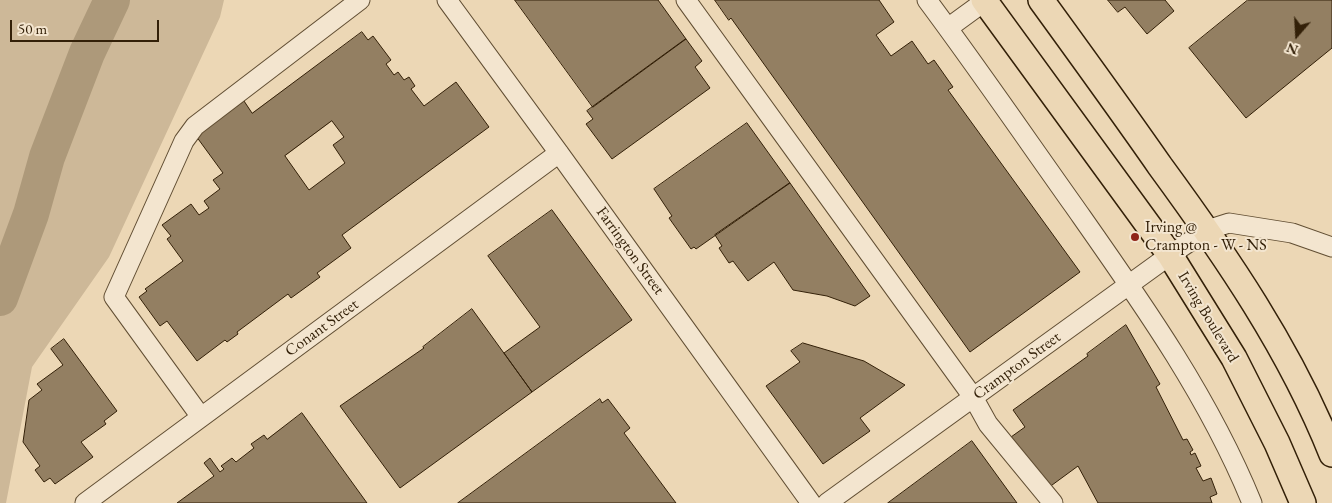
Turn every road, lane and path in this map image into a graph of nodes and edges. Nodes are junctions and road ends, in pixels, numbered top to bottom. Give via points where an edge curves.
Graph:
1 (360, 0) edge
2 (447, 0) edge
3 (686, 0) edge
4 (927, 0) edge
5 (985, 0) edge
6 (1041, 0) edge
7 (948, 28) junction
8 (559, 153) junction
9 (1207, 230) junction
10 (1332, 247) edge
11 (1170, 255) junction
12 (1129, 285) junction
13 (973, 398) junction
14 (201, 417) junction
15 (1330, 444) edge
16 (85, 503) edge
17 (811, 503) edge
18 (828, 503) edge
19 (1053, 503) edge
20 (1252, 503) edge
21 (1303, 503) edge

1 - 14 street via 195,126 184,141 114,297
2 - 8 street, Farrington Street
3 - 13 street
4 - 7 street
5 - 7 street
5 - 11 main road, Irving Boulevard
6 - 9 main road
7 - 12 street
8 - 14 street, Conant Street
8 - 17 street, Farrington Street
9 - 10 street, Crampton Street via 1230,223 1292,234
9 - 11 street, Crampton Street
9 - 15 main road via 1274,337
11 - 12 street, Crampton Street
11 - 21 main road, Irving Boulevard via 1234,358
12 - 13 street, Crampton Street
12 - 20 street via 1206,407
13 - 18 street, Crampton Street
13 - 19 street via 988,424
14 - 16 street, Conant Street

